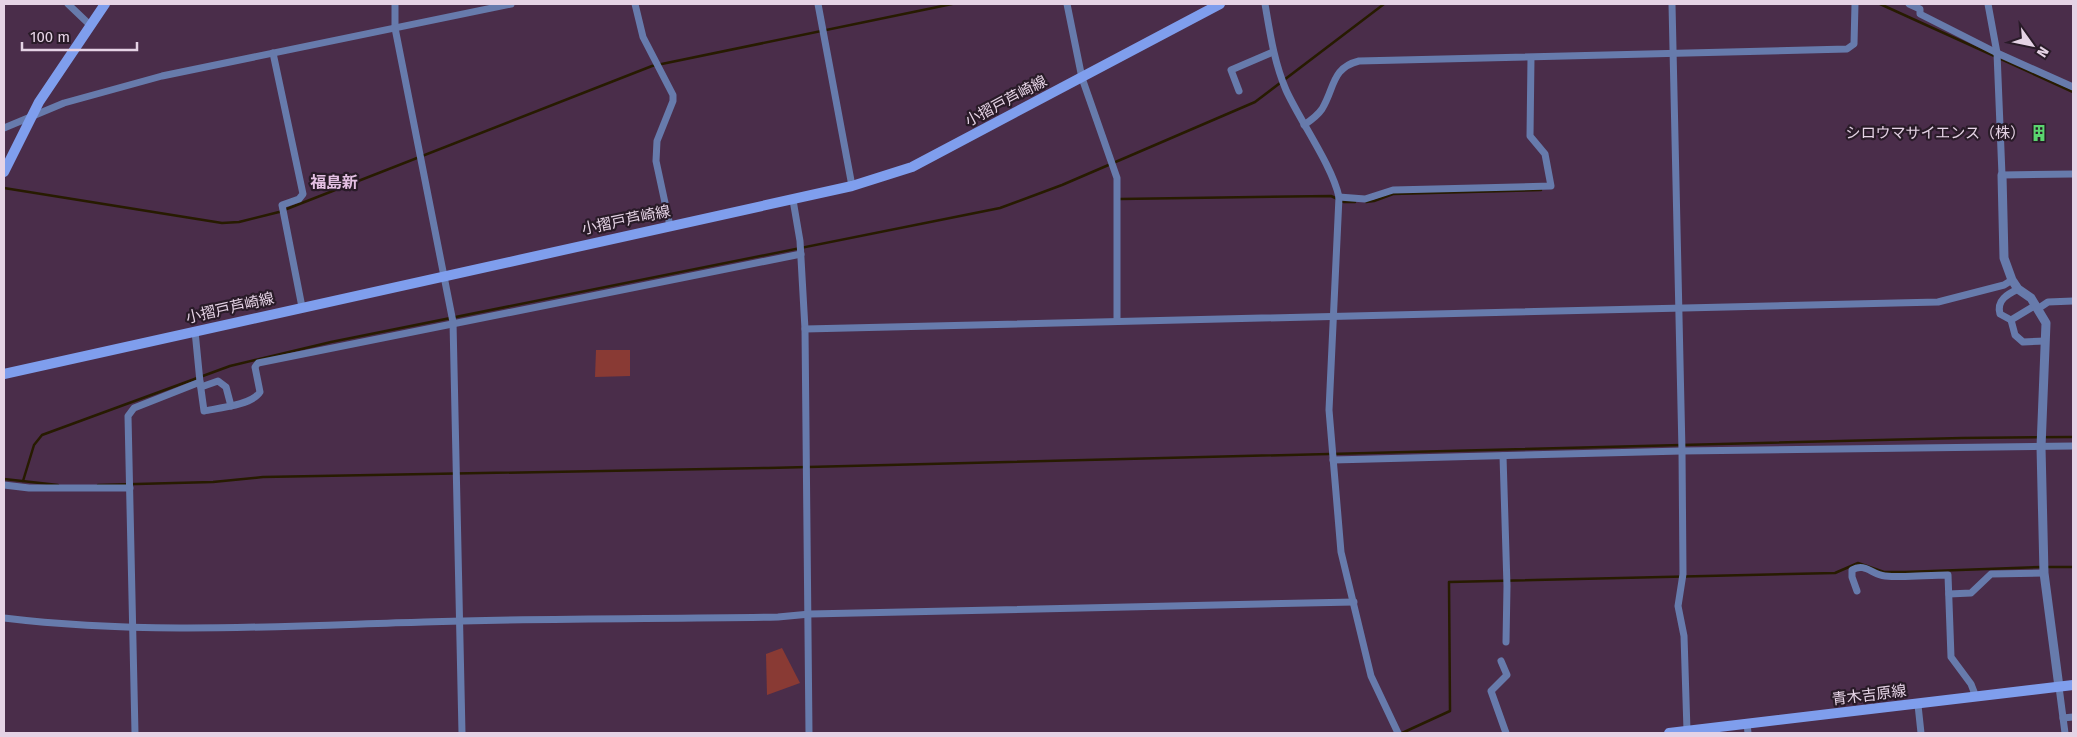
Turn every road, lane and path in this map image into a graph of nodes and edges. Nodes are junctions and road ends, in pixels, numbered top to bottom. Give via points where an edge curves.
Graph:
1 (68, 4) edge
2 (105, 4) edge
3 (395, 4) edge
4 (511, 4) edge
5 (635, 4) edge
6 (818, 4) edge
7 (1067, 4) edge
8 (1220, 4) edge
9 (1266, 4) edge
10 (1672, 4) edge
11 (1854, 4) edge
12 (1909, 4) edge
13 (1988, 4) edge
14 (90, 25) junction
15 (395, 28) junction
16 (1273, 52) junction
17 (273, 53) junction
18 (1997, 54) junction
19 (1673, 55) junction
20 (1531, 58) junction
21 (1082, 78) junction
22 (2073, 87) edge
23 (1239, 91) dead end
24 (32, 115) junction
25 (1304, 126) junction
26 (4, 128) edge
27 (4, 172) edge
28 (2073, 174) edge
29 (2002, 175) junction
30 (852, 186) junction
31 (1338, 197) junction
32 (793, 200) junction
33 (670, 226) junction
34 (801, 254) junction
35 (444, 275) junction
36 (2012, 280) junction
37 (2018, 289) junction
38 (2073, 302) edge
39 (2037, 306) junction
40 (302, 307) junction
41 (1678, 308) junction
42 (1334, 317) junction
43 (1117, 320) junction
44 (2011, 320) junction
45 (453, 322) junction
46 (804, 329) junction
47 (195, 331) junction
48 (2045, 340) junction
49 (4, 374) edge
50 (201, 384) junction
51 (231, 406) junction
52 (2073, 446) edge
53 (2041, 447) junction
54 (1682, 451) junction
55 (1503, 456) junction
56 (1333, 460) junction
57 (4, 485) edge
58 (130, 488) junction
59 (2044, 573) junction
60 (1857, 592) dead end
61 (1949, 594) junction
62 (1354, 602) junction
63 (810, 614) junction
64 (4, 618) edge
65 (461, 620) junction
66 (133, 628) junction
67 (1506, 642) dead end
68 (1501, 661) dead end
69 (2073, 685) edge
70 (2059, 687) junction
71 (1976, 697) junction
72 (1918, 705) junction
73 (2073, 717) edge
74 (2063, 718) junction
75 (1748, 729) edge
76 (1684, 732) edge
77 (135, 733) edge
78 (462, 733) edge
79 (810, 733) edge
80 (1398, 733) edge
81 (1506, 733) edge
82 (1669, 733) edge
83 (1921, 733) edge
84 (2065, 733) edge

1 - 14 street
2 - 14 main road
3 - 15 street
4 - 15 street
5 - 33 street via 643,37 673,94 657,141 656,160
6 - 30 street
7 - 21 street
8 - 21 main road, 小摺戸芦崎線
9 - 16 street
10 - 19 street
11 - 19 street via 1854,44 1848,49
12 - 18 street via 1920,9 1920,14
13 - 18 street
14 - 24 main road
15 - 17 street
15 - 35 street
16 - 23 street via 1231,70
16 - 25 street
17 - 24 street via 162,76
17 - 40 street via 303,194 299,200 282,205
18 - 22 street
18 - 29 street
19 - 20 street
19 - 41 street
20 - 25 street via 1359,61 1346,64 1338,73 1322,110
20 - 31 street via 1530,136 1545,154 1551,186 1393,190 1365,199
21 - 30 main road, 小摺戸芦崎線 via 912,167
21 - 43 street via 1116,178
24 - 26 street
24 - 27 main road
25 - 31 street
28 - 29 street
29 - 36 street via 2004,258
30 - 32 main road, 小摺戸芦崎線
31 - 42 street
32 - 33 main road, 小摺戸芦崎線
32 - 34 street
33 - 35 main road, 小摺戸芦崎線
34 - 45 street
34 - 46 street
35 - 40 main road, 小摺戸芦崎線
35 - 45 street
36 - 37 street
36 - 41 street via 2004,285 1938,302
37 - 39 street
37 - 44 street via 2004,296 2000,303 2000,314
38 - 39 street via 2048,302
39 - 44 street
39 - 48 street via 2046,323
40 - 47 main road, 小摺戸芦崎線
41 - 42 street
41 - 54 street
42 - 43 street
42 - 56 street via 1329,410
43 - 46 street
44 - 48 street via 2018,340
45 - 51 street via 258,362 255,367 260,392
45 - 65 street
46 - 63 street
47 - 49 main road, 小摺戸芦崎線
47 - 50 street
48 - 53 street
50 - 51 street via 218,381 226,387
50 - 51 street via 204,411
50 - 58 street via 134,408 128,416
52 - 53 street
53 - 54 street
53 - 59 street
54 - 55 street
54 - 76 street via 1683,574 1678,606 1684,636
55 - 56 street
55 - 67 street
56 - 62 street via 1341,552
57 - 58 street
58 - 66 street
59 - 61 street via 1991,574 1971,593
59 - 70 street
60 - 61 street via 1852,570 1864,567 1883,576 1948,575
61 - 71 street via 1951,657 1971,684
62 - 63 street
62 - 80 street via 1371,676
63 - 65 street
63 - 79 street
64 - 66 street
65 - 66 street
65 - 78 street
66 - 77 street
68 - 81 street via 1507,675 1491,691
69 - 70 main road, 青木吉原線
70 - 71 main road, 青木吉原線
70 - 74 street
71 - 72 main road, 青木吉原線
72 - 75 main road, 青木吉原線
72 - 83 street
73 - 74 street
74 - 84 street
75 - 76 main road, 青木吉原線
76 - 82 main road, 青木吉原線

